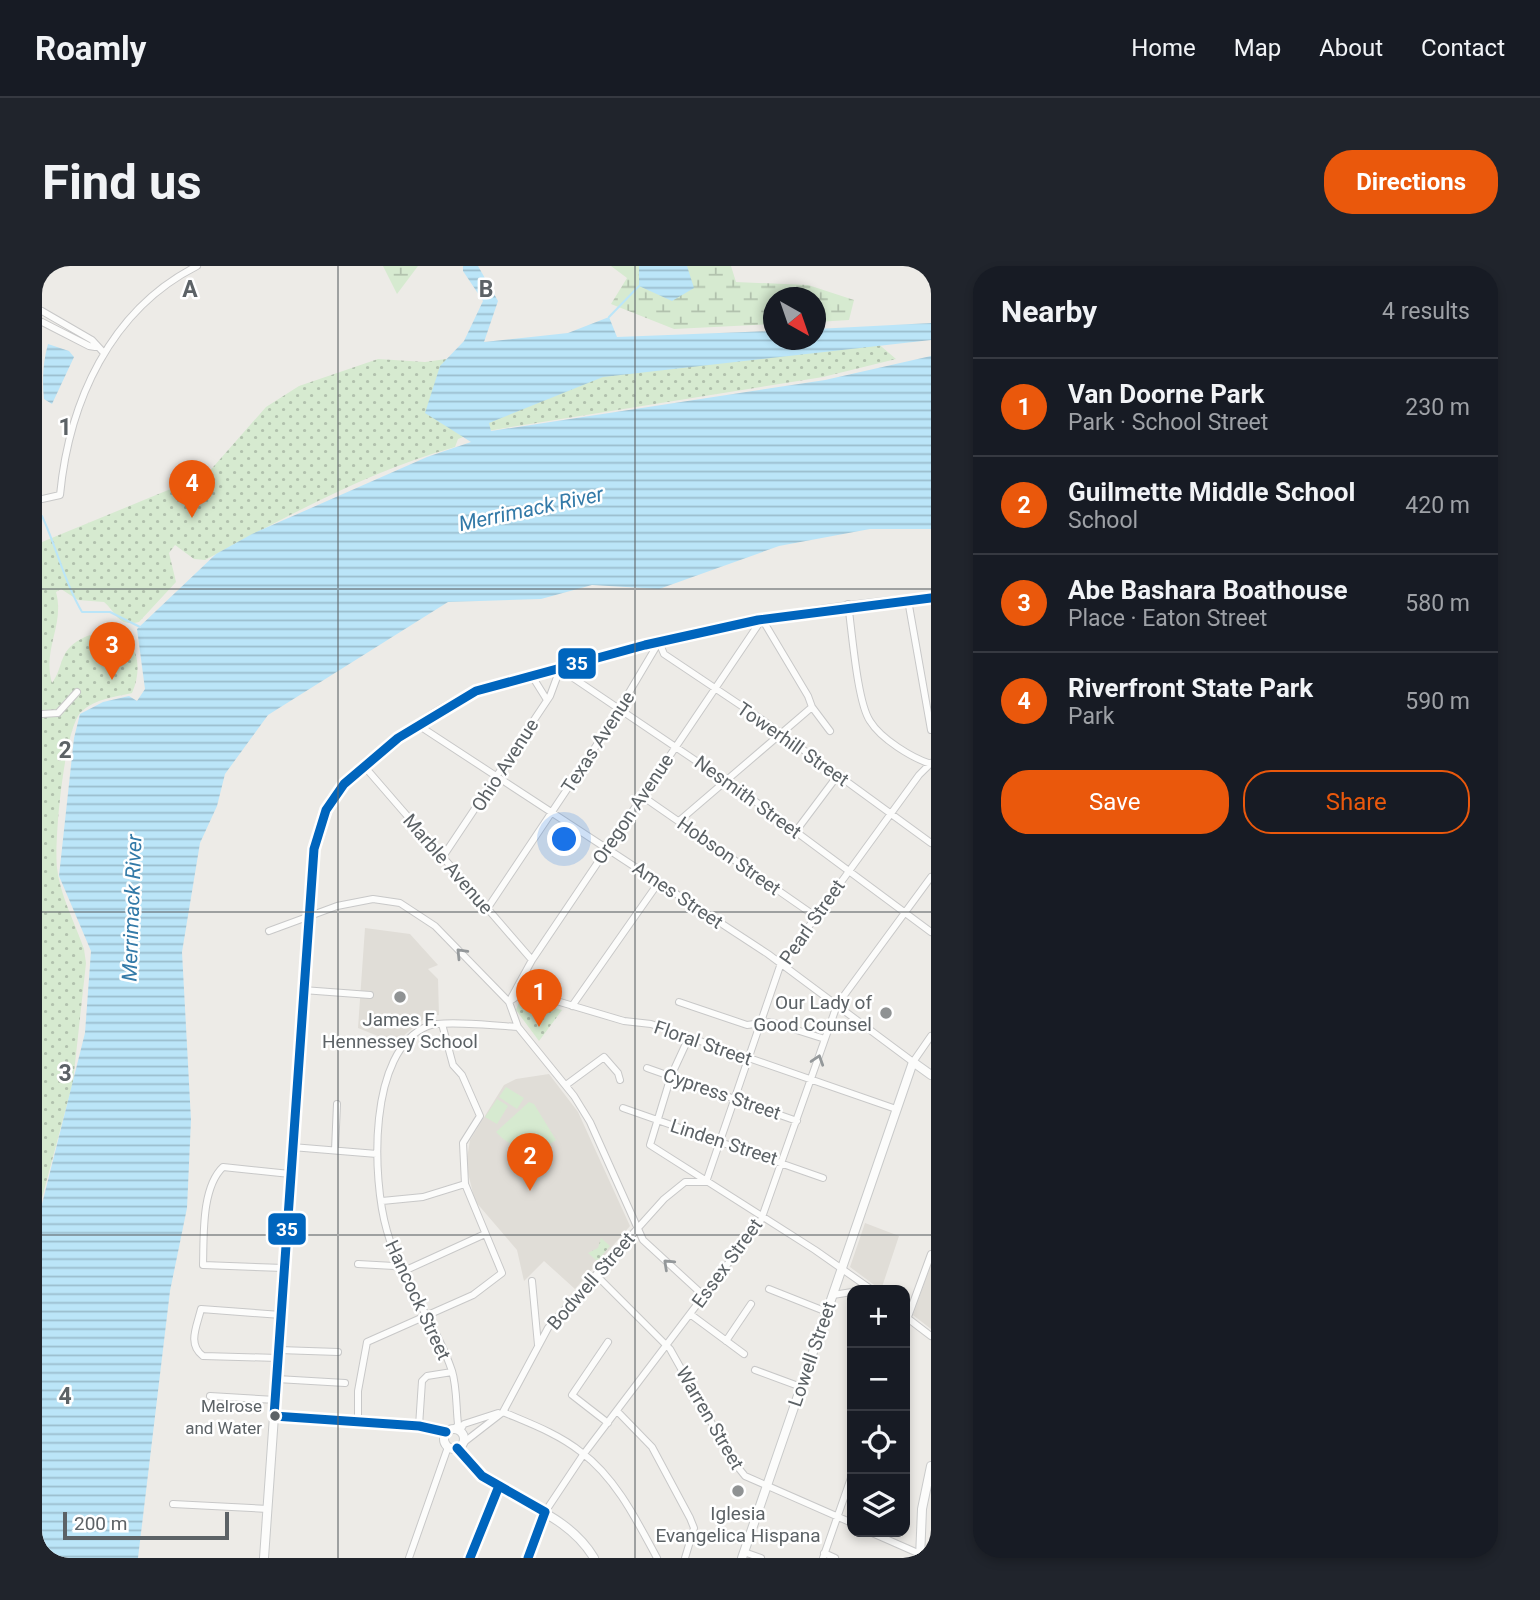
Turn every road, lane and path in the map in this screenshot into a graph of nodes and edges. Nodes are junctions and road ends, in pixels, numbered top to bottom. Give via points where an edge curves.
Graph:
1 (48, 266) edge
2 (197, 266) edge
3 (42, 275) edge
4 (42, 311) edge
5 (42, 322) edge
6 (95, 346) junction
7 (104, 353) junction
8 (42, 499) edge
9 (931, 598) edge
10 (908, 600) junction
11 (848, 604) junction
12 (762, 619) junction
13 (659, 642) junction
14 (560, 669) junction
15 (532, 676) junction
16 (714, 689) junction
17 (77, 692) dead end
18 (547, 700) junction
19 (812, 707) junction
20 (620, 709) junction
21 (42, 715) edge
22 (418, 725) junction
23 (931, 730) edge
24 (831, 731) dead end
25 (782, 734) junction
26 (676, 746) junction
27 (931, 764) edge
28 (364, 766) junction
29 (838, 775) junction
30 (497, 776) junction
31 (726, 781) junction
32 (642, 796) junction
33 (552, 812) junction
34 (891, 813) junction
35 (679, 821) junction
36 (796, 831) junction
37 (931, 843) edge
38 (607, 848) junction
39 (442, 858) junction
40 (849, 871) junction
41 (931, 877) edge
42 (659, 881) junction
43 (487, 909) junction
44 (904, 912) junction
45 (815, 916) junction
46 (309, 917) junction
47 (269, 931) dead end
48 (931, 932) edge
49 (532, 960) junction
50 (781, 964) junction
51 (303, 990) junction
52 (370, 995) dead end
53 (509, 1002) junction
54 (678, 1002) dead end
55 (837, 1005) junction
56 (572, 1006) junction
57 (761, 1023) junction
58 (442, 1024) junction
59 (519, 1027) junction
60 (931, 1036) edge
61 (689, 1037) junction
62 (825, 1039) junction
63 (748, 1058) junction
64 (913, 1062) junction
65 (648, 1068) dead end
66 (931, 1075) edge
67 (671, 1076) junction
68 (620, 1080) dead end
69 (811, 1080) junction
70 (566, 1086) junction
71 (734, 1099) junction
72 (337, 1104) dead end
73 (623, 1108) dead end
74 (896, 1109) junction
75 (657, 1120) junction
76 (797, 1121) junction
77 (720, 1141) junction
78 (292, 1147) junction
79 (335, 1150) junction
80 (377, 1154) junction
81 (783, 1161) junction
82 (290, 1174) junction
83 (823, 1178) dead end
84 (706, 1182) junction
85 (465, 1184) junction
86 (382, 1201) junction
87 (762, 1217) junction
88 (637, 1228) junction
89 (485, 1234) junction
90 (931, 1254) edge
91 (358, 1264) dead end
92 (284, 1268) junction
93 (842, 1268) junction
94 (404, 1271) junction
95 (596, 1275) junction
96 (532, 1281) dead end
97 (865, 1285) edge
98 (769, 1289) dead end
99 (847, 1293) edge
100 (833, 1295) junction
101 (704, 1296) junction
102 (751, 1304) dead end
103 (910, 1307) edge
104 (827, 1312) junction
105 (690, 1314) junction
106 (281, 1315) junction
107 (426, 1316) junction
108 (910, 1320) edge
109 (931, 1336) edge
110 (726, 1341) junction
111 (608, 1342) dead end
112 (538, 1345) junction
113 (666, 1345) junction
114 (338, 1352) dead end
115 (279, 1354) junction
116 (744, 1354) dead end
117 (755, 1370) dead end
118 (452, 1372) junction
119 (277, 1379) junction
120 (345, 1383) dead end
121 (801, 1387) junction
122 (210, 1396) dead end
123 (275, 1399) junction
124 (617, 1411) junction
125 (503, 1412) junction
126 (274, 1416) junction
127 (358, 1421) junction
128 (608, 1423) junction
129 (419, 1426) junction
130 (458, 1429) junction
131 (446, 1432) junction
132 (456, 1446) junction
133 (584, 1454) junction
134 (931, 1466) edge
135 (766, 1487) junction
136 (847, 1490) edge
137 (173, 1504) dead end
138 (268, 1508) junction
139 (545, 1512) junction
140 (838, 1516) junction
141 (847, 1520) edge
142 (926, 1520) edge
143 (880, 1537) edge
144 (743, 1555) edge
145 (823, 1556) edge
146 (920, 1556) edge
147 (264, 1558) edge
148 (409, 1558) edge
149 (528, 1558) edge
150 (594, 1558) edge
151 (657, 1558) edge
152 (685, 1558) edge
153 (761, 1558) edge
154 (835, 1558) edge

1 - 3 main road
2 - 7 street via 170,282 134,314
4 - 6 street
5 - 6 street
6 - 7 street
7 - 8 street via 74,417 60,495
9 - 10 main road
10 - 11 main road
10 - 23 street
11 - 12 main road
11 - 27 street via 870,722 918,760
12 - 13 main road
12 - 16 street, Oregon Avenue
12 - 19 street
13 - 14 main road
13 - 16 street, Towerhill Street via 664,654
13 - 20 street, Texas Avenue
14 - 15 main road
14 - 18 street, Ohio Avenue
14 - 20 street, Nesmith Street
15 - 18 street
15 - 22 main road via 465,696
16 - 25 street, Towerhill Street
16 - 26 street, Oregon Avenue
17 - 21 street via 58,713
18 - 30 street, Ohio Avenue
19 - 24 street
19 - 25 street
20 - 26 street, Nesmith Street
20 - 33 street, Texas Avenue
22 - 28 main road
22 - 30 street, Ames Street
25 - 29 street, Towerhill Street
25 - 31 street
26 - 31 street, Nesmith Street
26 - 32 street, Oregon Avenue
27 - 34 street, Pearl Street
28 - 39 street, Marble Avenue
28 - 46 main road via 340,789 319,824
29 - 34 street, Towerhill Street
29 - 36 street
30 - 33 street, Ames Street
30 - 39 street, Ohio Avenue
31 - 35 street
31 - 36 street, Nesmith Street
32 - 35 street, Hobson Street
32 - 38 street, Oregon Avenue
33 - 38 street, Ames Street
33 - 43 street, Texas Avenue
34 - 37 street, Towerhill Street
34 - 40 street, Pearl Street
35 - 45 street, Hobson Street
36 - 40 street, Nesmith Street
38 - 42 street, Ames Street
38 - 49 street, Oregon Avenue
39 - 43 street, Marble Avenue
40 - 44 street, Nesmith Street
40 - 45 street, Pearl Street
41 - 44 street, Essex Street
42 - 50 street, Ames Street
42 - 56 street
43 - 49 street, Marble Avenue
44 - 48 street, Nesmith Street
44 - 55 street, Essex Street
45 - 50 street, Pearl Street
46 - 47 street
46 - 51 main road
53 -> 46 street via 435,926 400,903 361,900
49 - 53 street, Oregon Avenue
50 - 55 street, Ames Street
50 - 57 street, Pearl Street
51 - 52 street
51 - 78 main road
53 - 56 street, Floral Street via 522,993
53 - 59 street
54 - 57 street via 753,1026
55 - 62 street, Essex Street
55 - 64 street, Ames Street
56 - 61 street, Floral Street
57 - 62 street
57 - 63 street, Pearl Street
58 - 59 street, Hancock Street
58 - 80 street, Hancock Street via 428,1026 397,1055 385,1087
58 - 85 street via 453,1065 480,1116 463,1143
59 - 70 street
60 - 64 street, Lowell Street
61 - 63 street, Floral Street
61 - 67 street
69 -> 62 street, Essex Street
63 - 69 street, Floral Street
63 - 71 street, Pearl Street
64 - 66 main road, Ames Street
64 - 74 main road, Lowell Street
65 - 67 street, Cypress Street
67 - 71 street, Cypress Street
67 - 75 street
68 - 70 street via 604,1057
69 - 74 street, Floral Street
69 - 76 street, Essex Street
70 - 88 street via 590,1122
71 - 76 street, Cypress Street
71 - 77 street, Pearl Street
72 - 79 street
73 - 75 street, Linden Street
74 - 93 main road, Lowell Street
75 - 77 street, Linden Street
75 - 84 street via 650,1145
76 - 81 street, Essex Street
77 - 81 street, Linden Street
77 - 84 street, Pearl Street
78 - 79 street
78 - 82 main road
79 - 80 street
80 - 86 street, Hancock Street
81 - 83 street, Linden Street
81 - 87 street, Essex Street
82 - 92 main road
82 - 92 street via 229,1167 216,1173 203,1265
84 - 87 street
84 - 88 street, Bodwell Street via 685,1182
85 - 86 street via 423,1197
85 - 89 street
86 - 94 street, Hancock Street via 390,1242
87 - 93 street
87 - 101 street, Essex Street
88 - 95 street, Bodwell Street
101 -> 88 street via 643,1240
89 - 94 street
89 - 107 street via 500,1264 498,1279
90 - 103 street
91 - 94 street
92 - 106 main road
93 - 97 street
93 - 100 main road, Lowell Street
94 - 107 street, Hancock Street
95 - 112 street, Bodwell Street
95 - 113 street, Warren Street
96 - 112 street
98 - 104 street
99 - 100 street
100 - 104 main road, Lowell Street
101 - 105 street, Essex Street
102 - 110 street
104 - 121 main road, Lowell Street
105 - 110 street
105 - 113 street, Essex Street
106 - 115 main road
106 - 115 street via 201,1309 193,1342 203,1356
107 - 118 street, Hancock Street
107 - 127 street via 367,1342
108 - 109 street
110 - 116 street
111 - 128 street via 572,1395
112 - 125 street, Bodwell Street
113 - 124 street, Essex Street
113 - 135 street, Warren Street via 733,1461 744,1476
114 - 115 street
115 - 119 main road
117 - 121 street
118 - 129 street via 422,1381
118 - 130 street, Hancock Street
119 - 120 street
119 - 123 main road
121 - 135 main road, Lowell Street
122 - 123 street
123 - 126 main road
124 - 128 street, Essex Street
124 - 152 street via 652,1447 691,1518 694,1528
125 - 130 street
125 - 132 street, Bodwell Street
125 - 133 street
126 - 127 main road
126 - 138 main road
127 - 129 main road
128 - 133 street, Essex Street
129 - 131 main road
130 - 131 main road
130 - 132 main road via 464,1435
131 - 132 main road via 444,1438
132 - 139 main road via 482,1476
132 - 148 street
133 - 139 street, Essex Street
133 - 151 street via 622,1496
134 - 142 main road
135 - 140 street, Warren Street
135 - 144 main road, Lowell Street
136 - 140 street
137 - 138 street
138 - 147 main road
139 - 149 main road, Essex Street
139 - 150 main road via 574,1531
140 - 141 street, Warren Street
140 - 145 street
142 - 146 main road
143 - 146 street
144 - 153 street
145 - 154 street

